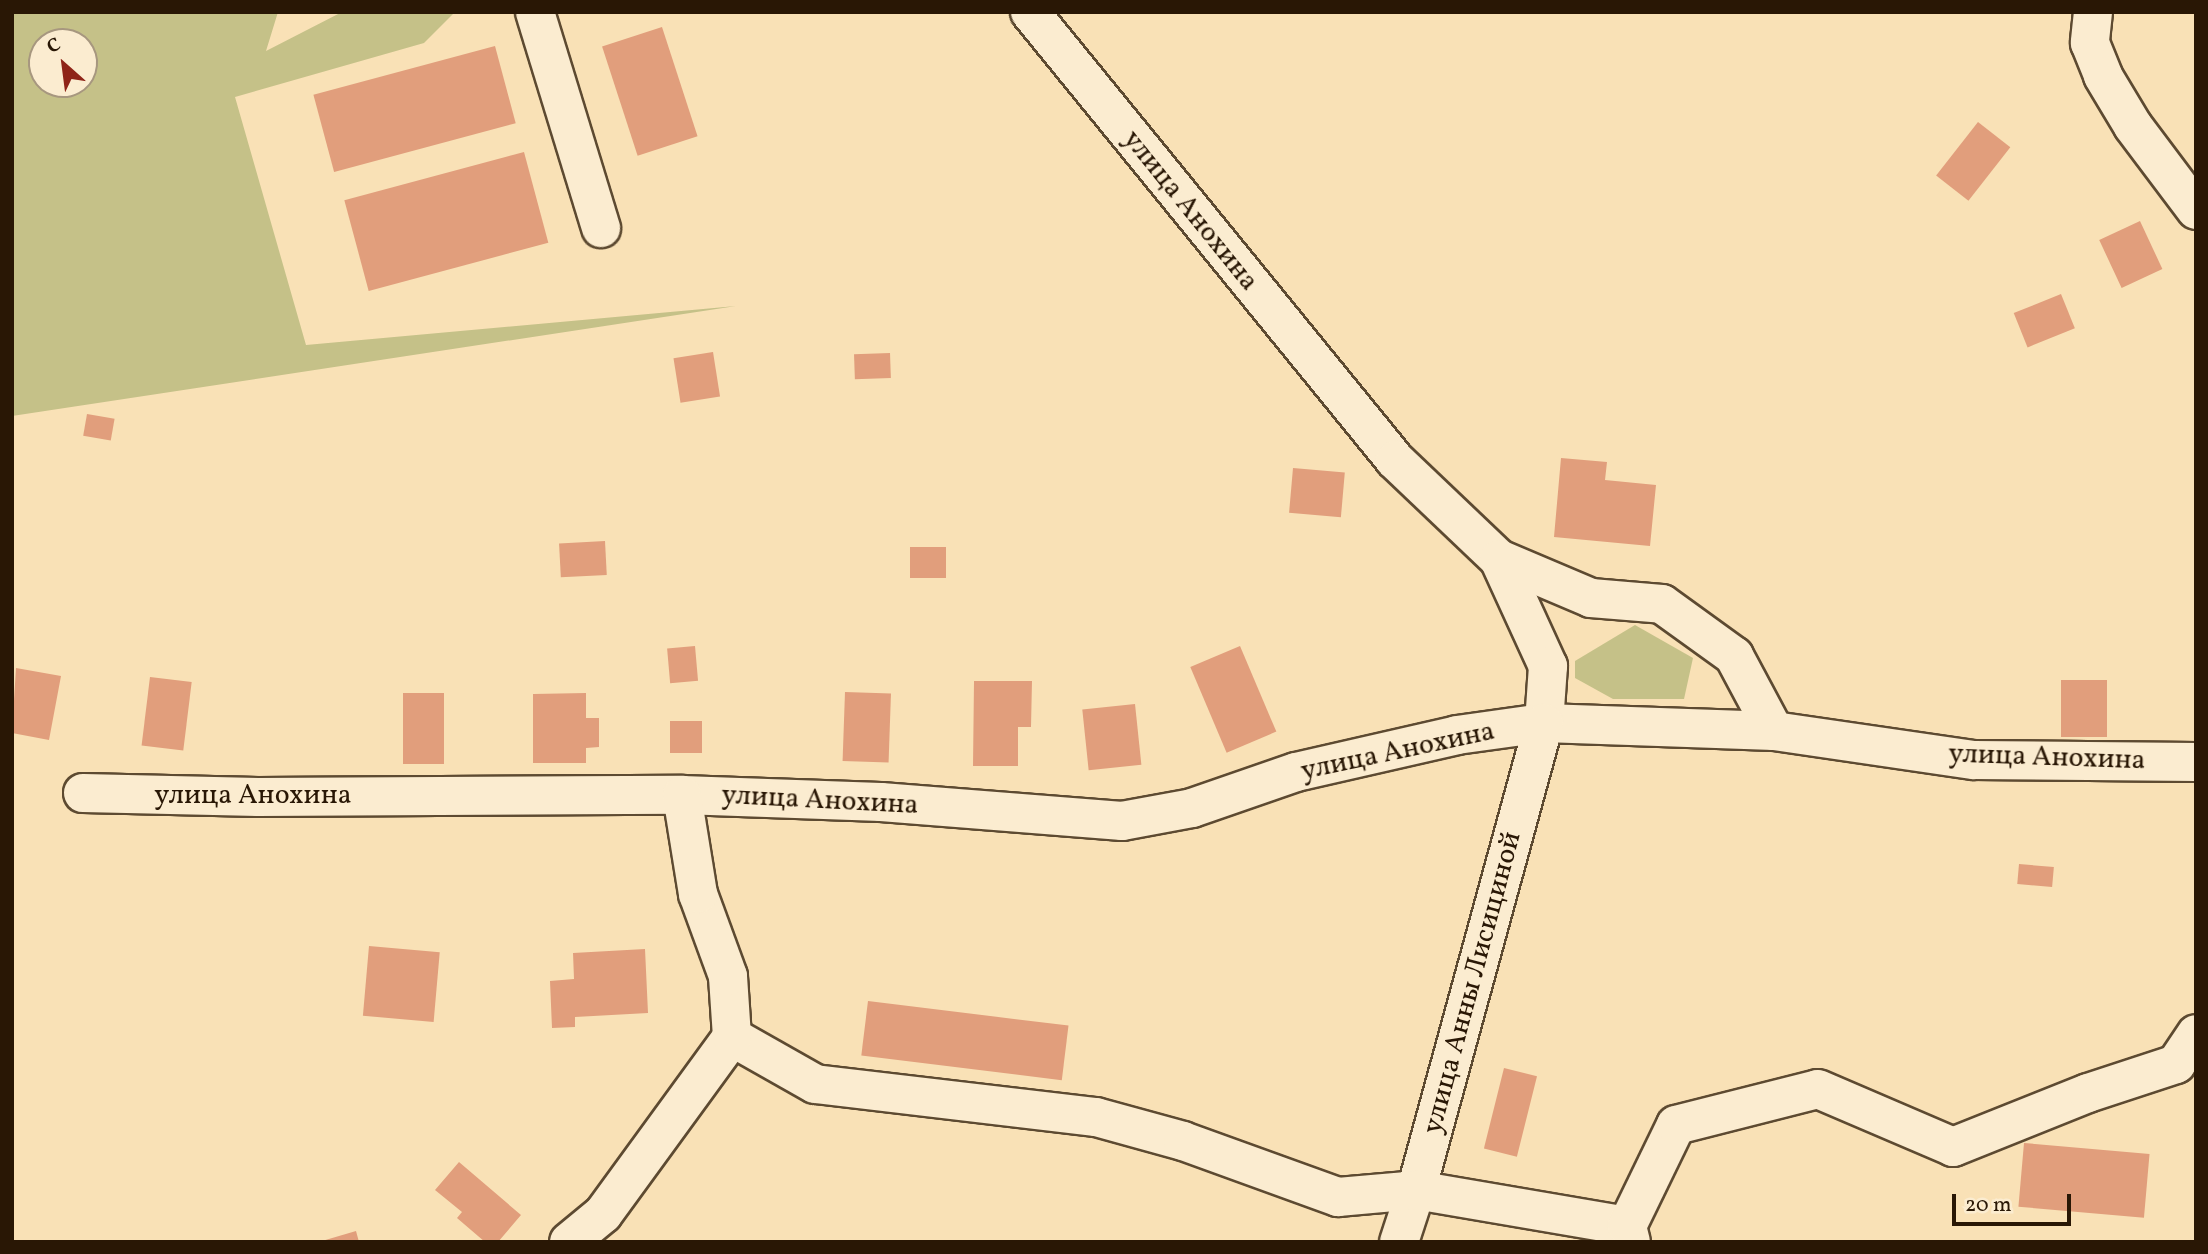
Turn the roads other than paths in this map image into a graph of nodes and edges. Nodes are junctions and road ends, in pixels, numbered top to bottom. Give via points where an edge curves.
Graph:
1 (535, 12) edge
2 (1030, 12) edge
3 (2093, 12) edge
4 (2196, 210) edge
5 (601, 228) dead end
6 (1499, 559) junction
7 (1544, 723) junction
8 (1774, 731) junction
9 (2196, 762) edge
10 (82, 793) dead end
11 (682, 794) junction
12 (2196, 1034) edge
13 (732, 1037) junction
14 (1416, 1190) junction
15 (1629, 1234) edge
16 (569, 1242) edge
17 (1399, 1242) edge

1 - 5 street
2 - 6 street, улица Анохина via 1395,460
3 - 4 street via 2090,43 2103,76 2133,126
6 - 7 street, улица Анохина via 1548,666
6 - 8 street, улица Анохина via 1591,597 1662,604 1734,656
7 - 8 street, улица Анохина
7 - 11 street, улица Анохина via 1457,735 1296,772 1192,808 1122,821 881,802
7 - 14 street, улица Анны Лисициной
8 - 9 street, улица Анохина via 1974,761
10 - 11 street, улица Анохина via 258,797
11 - 13 street via 698,894 728,976
12 - 15 street via 2176,1064 2088,1093 1953,1147 1818,1089 1676,1125
13 - 14 street via 815,1084 1096,1117 1183,1141 1338,1196
13 - 16 street via 603,1214
14 - 15 street
14 - 17 street, улица Анны Лисициной

